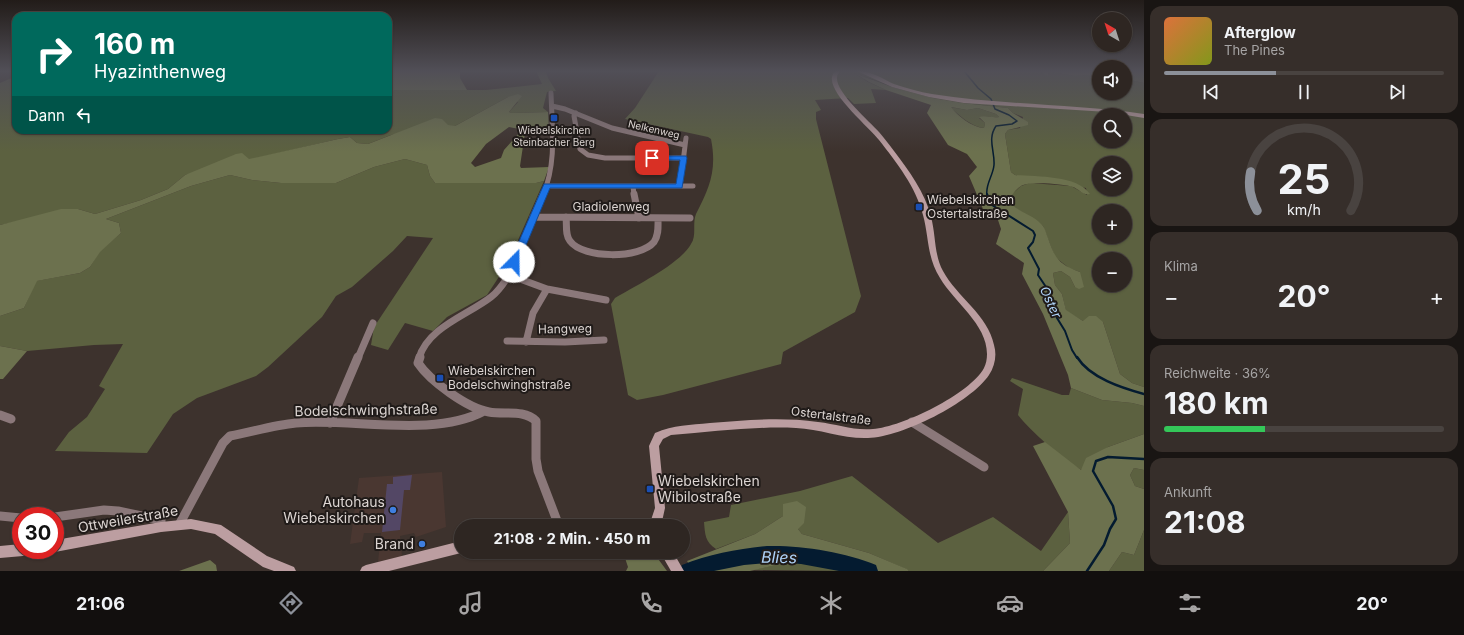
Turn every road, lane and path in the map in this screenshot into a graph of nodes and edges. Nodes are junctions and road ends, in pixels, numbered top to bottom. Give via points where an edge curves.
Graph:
1 (551, 98) edge
2 (844, 98) edge
3 (942, 98) edge
4 (552, 106) junction
5 (576, 113) junction
6 (1144, 116) edge
7 (686, 138) dead end
8 (685, 145) junction
9 (684, 158) junction
10 (547, 186) junction
11 (633, 186) junction
12 (680, 186) junction
13 (693, 186) dead end
14 (533, 217) junction
15 (566, 217) junction
16 (639, 218) junction
17 (658, 218) junction
18 (690, 218) dead end
19 (509, 275) junction
20 (547, 289) junction
21 (606, 300) dead end
22 (373, 323) dead end
23 (604, 340) dead end
24 (507, 341) dead end
25 (526, 342) junction
26 (484, 411) junction
27 (0, 415) edge
28 (11, 419) dead end
29 (912, 422) junction
30 (330, 424) junction
31 (984, 467) dead end
32 (0, 516) edge
33 (64, 516) edge
34 (12, 517) edge
35 (556, 519) edge
36 (657, 519) edge
37 (179, 525) junction
38 (161, 527) junction
39 (64, 544) edge
40 (454, 548) edge
41 (12, 551) edge
42 (0, 552) edge
43 (290, 571) edge
44 (366, 571) edge

1 - 4 street
2 - 29 main road, Ostertalstraße via 878,134 918,191 928,215 932,253 938,270 980,325 990,346 991,357 987,372 975,386
3 - 6 main road via 1006,106 1093,110
4 - 5 street, Nelkenweg
4 - 10 street via 553,154
5 - 8 street, Nelkenweg via 612,128
5 - 9 street via 574,116 578,145 581,151 588,155 605,158
7 - 8 street
8 - 9 street
9 - 12 street
10 - 11 street
10 - 14 street
11 - 12 street
11 - 16 street
12 - 13 street
14 - 15 street, Gladiolenweg
14 - 19 street
15 - 16 street, Gladiolenweg
15 - 17 street via 568,239 572,244 589,251 619,255 637,252 650,246 659,232
16 - 17 street, Gladiolenweg
17 - 18 street, Gladiolenweg
19 - 20 street
19 - 26 street via 496,293 450,322 428,343 418,357 418,363 425,373
20 - 21 street
20 - 25 street, Hangweg via 533,313
22 - 30 street
23 - 25 street, Hangweg
24 - 25 street, Hangweg
26 - 30 street, Bodelschwinghstraße via 473,417 431,425
26 - 35 street via 529,415 538,424 536,464
27 - 28 street
29 - 31 street
29 - 36 main road, Ostertalstraße via 875,434 857,434 811,424 782,423 664,433 659,436 654,446 660,508
30 - 37 street, Bodelschwinghstraße via 289,424 230,436
32 - 34 street
33 - 38 street via 104,510 118,511 161,520
37 - 38 main road, Ottweilerstraße
37 - 43 main road, Ottweilerstraße via 217,529 264,561
38 - 39 main road, Ottweilerstraße
40 - 44 main road
41 - 42 main road

